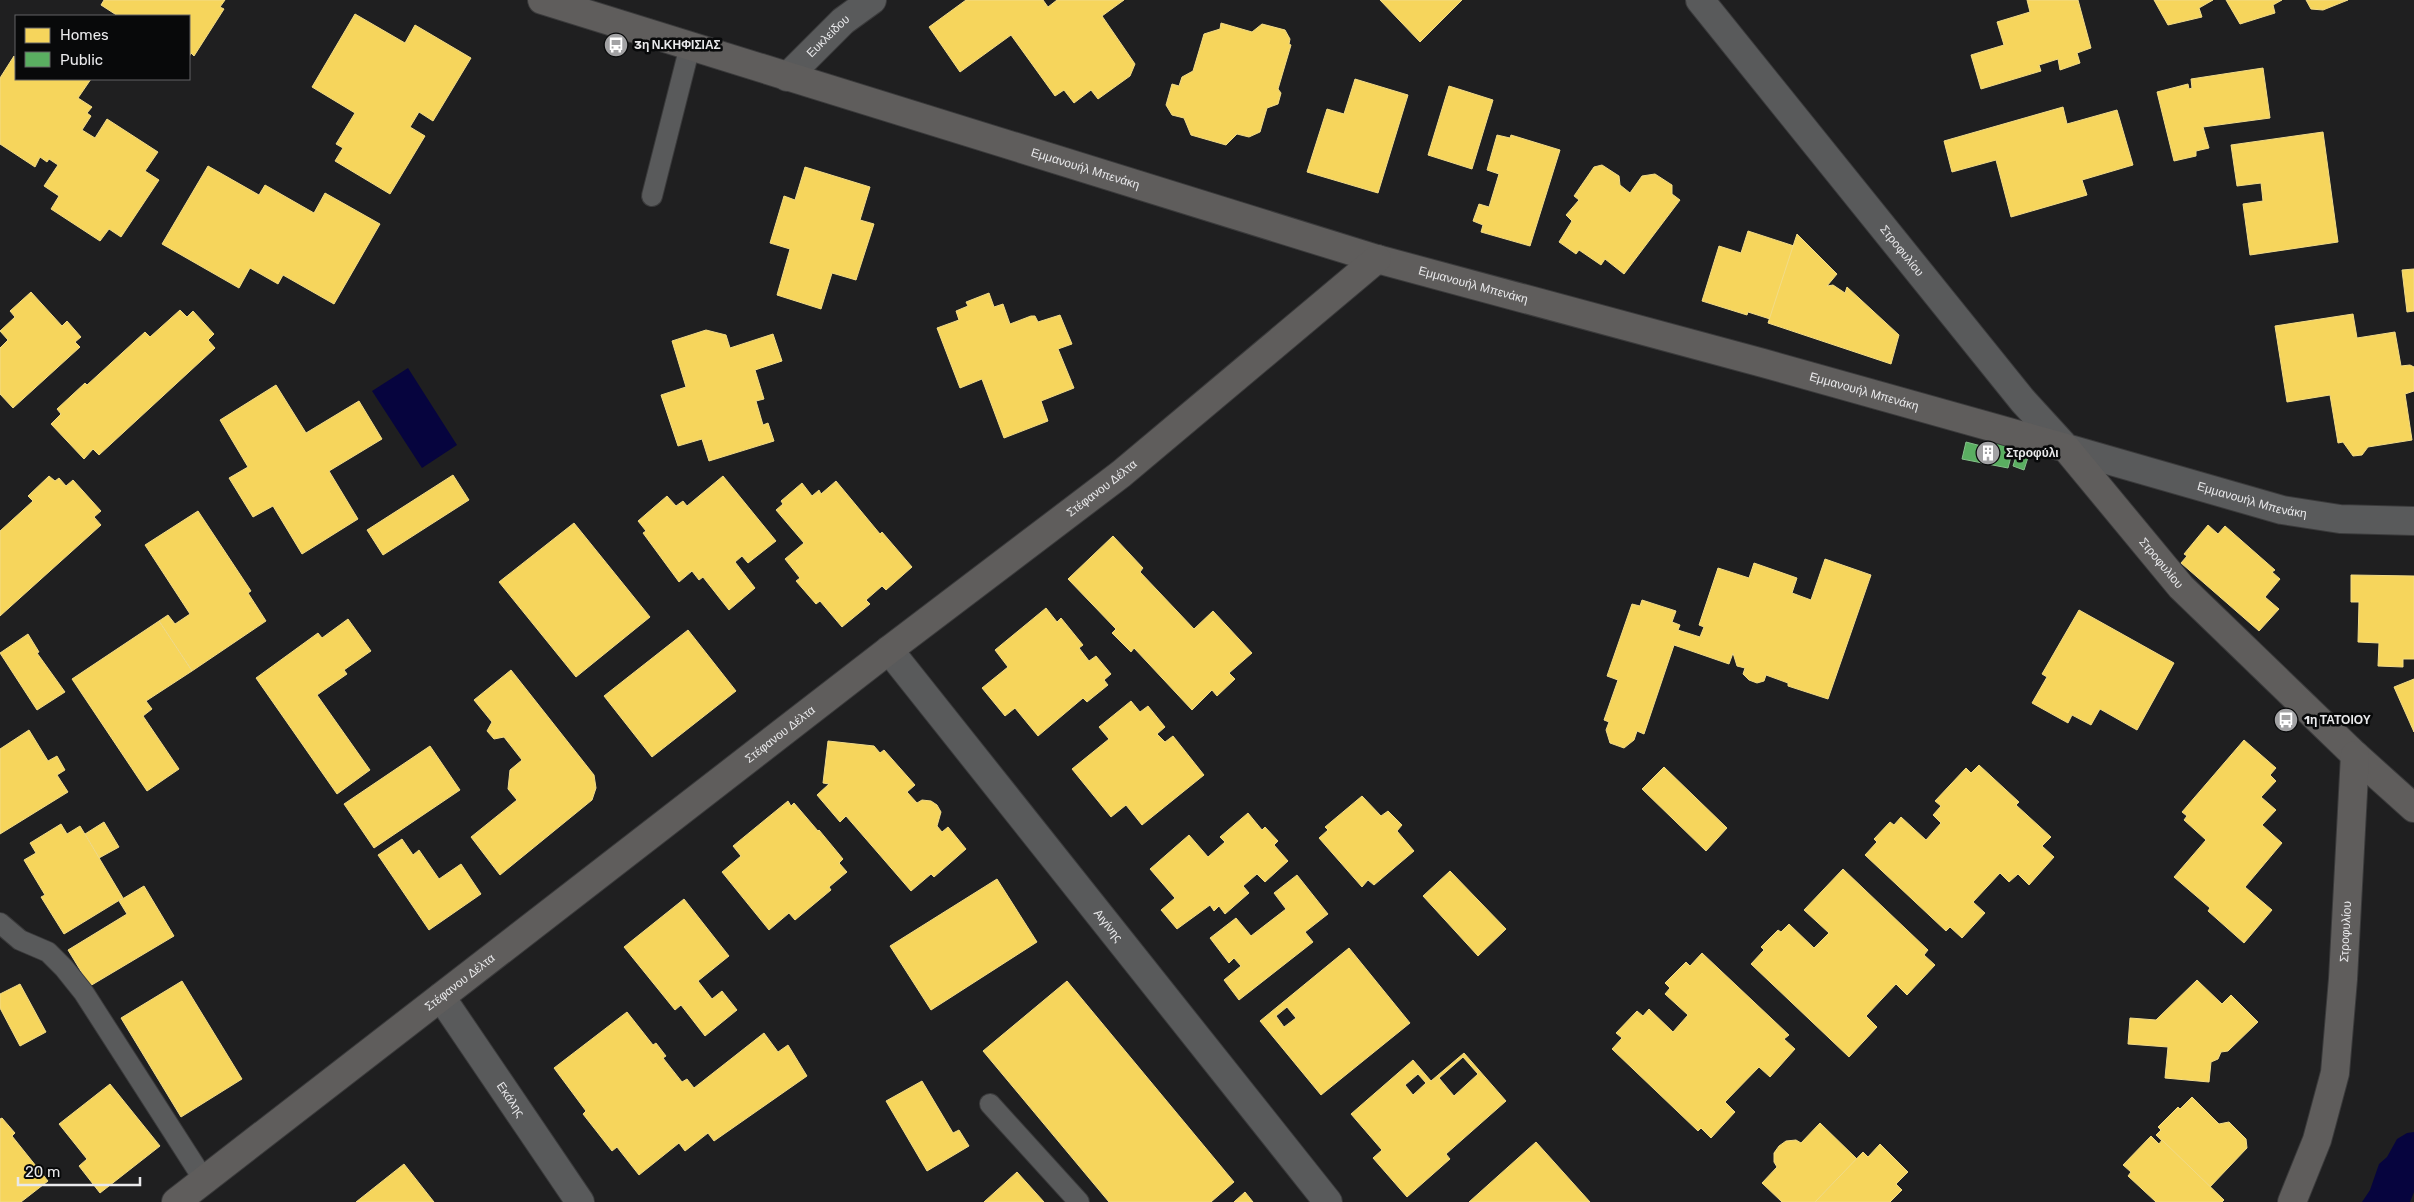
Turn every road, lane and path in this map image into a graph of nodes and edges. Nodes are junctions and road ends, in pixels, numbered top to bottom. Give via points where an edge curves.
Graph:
1 (542, 0) edge
2 (872, 0) edge
3 (1700, 0) edge
4 (690, 46) junction
5 (787, 78) junction
6 (652, 196) dead end
7 (1377, 260) junction
8 (2066, 448) junction
9 (2414, 521) edge
10 (889, 650) junction
11 (2355, 755) junction
12 (2414, 808) edge
13 (0, 923) edge
14 (442, 997) junction
15 (990, 1104) dead end
16 (204, 1180) junction
17 (176, 1202) edge
18 (580, 1202) edge
19 (1079, 1202) edge
20 (1328, 1202) edge
21 (2292, 1202) edge

1 - 4 main road, Εμμανουήλ Μπενάκη
2 - 5 street, Ευκλείδου via 844,21
3 - 8 street, Στροφυλίου via 2023,401
4 - 5 main road, Εμμανουήλ Μπενάκη
4 - 6 lane
5 - 7 main road, Εμμανουήλ Μπενάκη
7 - 8 main road, Εμμανουήλ Μπενάκη via 1764,363
7 - 10 main road, Στέφανου Δέλτα via 1121,474
8 - 9 street, Εμμανουήλ Μπενάκη via 2282,510 2340,519
8 - 11 main road, Στροφυλίου via 2181,587
10 - 14 main road, Στέφανου Δέλτα
10 - 20 street, Αιγίνης
11 - 12 main road
11 - 21 main road, Στροφυλίου via 2335,1073 2317,1140
13 - 16 lane via 20,940 48,952 84,993
14 - 16 main road, Στέφανου Δέλτα
14 - 18 street, Εκάλης
15 - 19 lane
16 - 17 main road, Στέφανου Δέλτα

